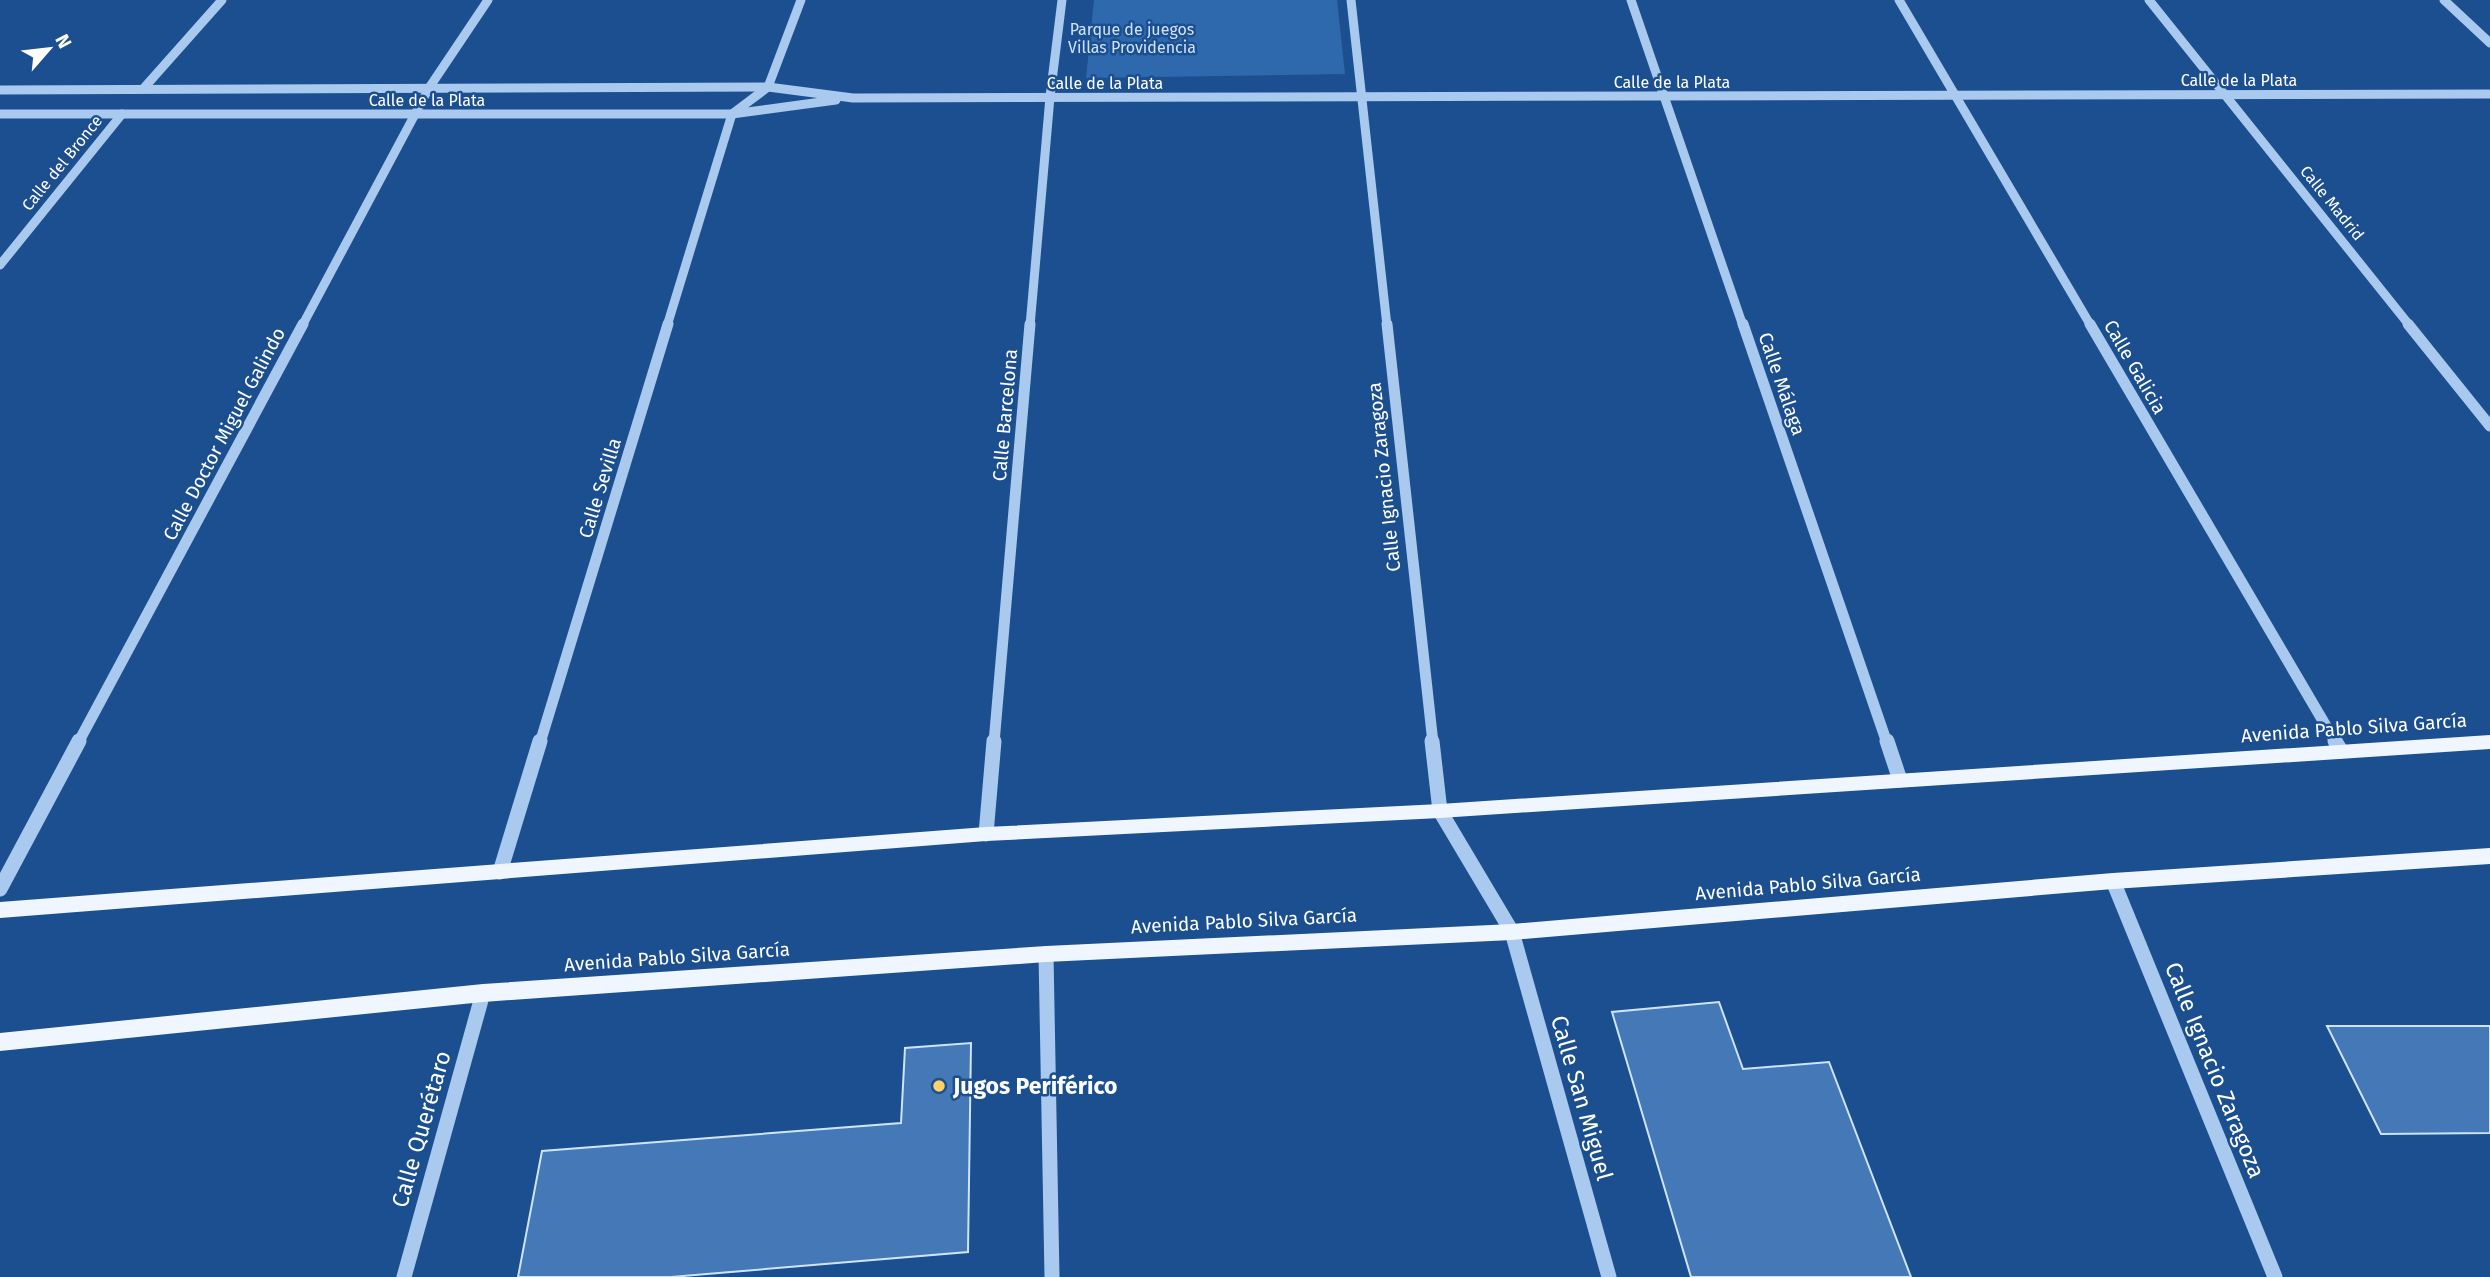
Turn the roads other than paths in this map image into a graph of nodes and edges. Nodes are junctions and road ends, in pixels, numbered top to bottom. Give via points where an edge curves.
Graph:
1 (222, 0) edge
2 (488, 0) edge
3 (801, 0) edge
4 (1062, 0) edge
5 (1351, 0) edge
6 (1631, 0) edge
7 (1899, 0) edge
8 (2149, 0) edge
9 (2444, 0) edge
10 (2490, 43) edge
11 (768, 87) junction
12 (429, 88) junction
13 (143, 89) junction
14 (0, 90) edge
15 (2490, 93) edge
16 (2224, 94) junction
17 (1955, 95) junction
18 (1362, 96) junction
19 (1664, 96) junction
20 (1050, 97) junction
21 (853, 98) junction
22 (0, 114) edge
23 (122, 114) junction
24 (415, 114) junction
25 (732, 114) junction
26 (0, 265) edge
27 (2490, 426) edge
28 (2490, 742) edge
29 (2342, 751) junction
30 (1900, 780) junction
31 (1440, 811) junction
32 (986, 834) junction
33 (2490, 856) edge
34 (500, 872) junction
35 (2113, 881) junction
36 (0, 889) edge
37 (0, 910) edge
38 (1512, 932) junction
39 (1046, 954) junction
40 (482, 993) junction
41 (0, 1042) edge
42 (404, 1277) edge
43 (1052, 1277) edge
44 (1609, 1277) edge
45 (2275, 1277) edge

1 - 13 street
2 - 12 street, Calle Doctor Miguel Galindo
3 - 11 street
4 - 20 street, Calle Barcelona
5 - 18 street, Calle Ignacio Zaragoza
6 - 19 street, Calle Málaga
7 - 17 street, Calle Galicia
8 - 16 street, Calle Madrid
9 - 10 street
11 - 12 street, Calle de la Plata
11 - 21 street, Calle de la Plata
11 - 25 street
12 - 13 street, Calle de la Plata
12 - 24 street, Calle Doctor Miguel Galindo
13 - 14 street, Calle de la Plata
15 - 16 street, Calle de la Plata
16 - 17 street, Calle de la Plata
16 - 27 street, Calle Madrid
17 - 19 street, Calle de la Plata
17 - 29 street, Calle Galicia
18 - 19 street, Calle de la Plata
18 - 20 street, Calle de la Plata
18 - 31 street, Calle Ignacio Zaragoza
19 - 30 street, Calle Málaga
20 - 21 street, Calle de la Plata
20 - 32 street, Calle Barcelona
21 - 25 street, Calle de la Plata
22 - 23 street, Calle de la Plata
23 - 24 street, Calle de la Plata
23 - 26 street, Calle del Bronce
24 - 25 street, Calle de la Plata
24 - 36 street, Calle Doctor Miguel Galindo
25 - 34 street, Calle Sevilla
28 - 29 main road, Avenida Pablo Silva García
29 - 30 main road, Avenida Pablo Silva García
30 - 31 main road, Avenida Pablo Silva García
31 - 32 main road, Avenida Pablo Silva García
31 - 38 street, Calle Ignacio Zaragoza
32 - 34 main road, Avenida Pablo Silva García
33 - 35 main road, Avenida Pablo Silva García
34 - 37 main road, Avenida Pablo Silva García
35 - 38 main road, Avenida Pablo Silva García
35 - 45 street, Calle Ignacio Zaragoza
38 - 39 main road, Avenida Pablo Silva García
38 - 44 street, Calle San Miguel
39 - 40 main road, Avenida Pablo Silva García
39 - 43 street
40 - 41 main road, Avenida Pablo Silva García
40 - 42 street, Calle Querétaro

